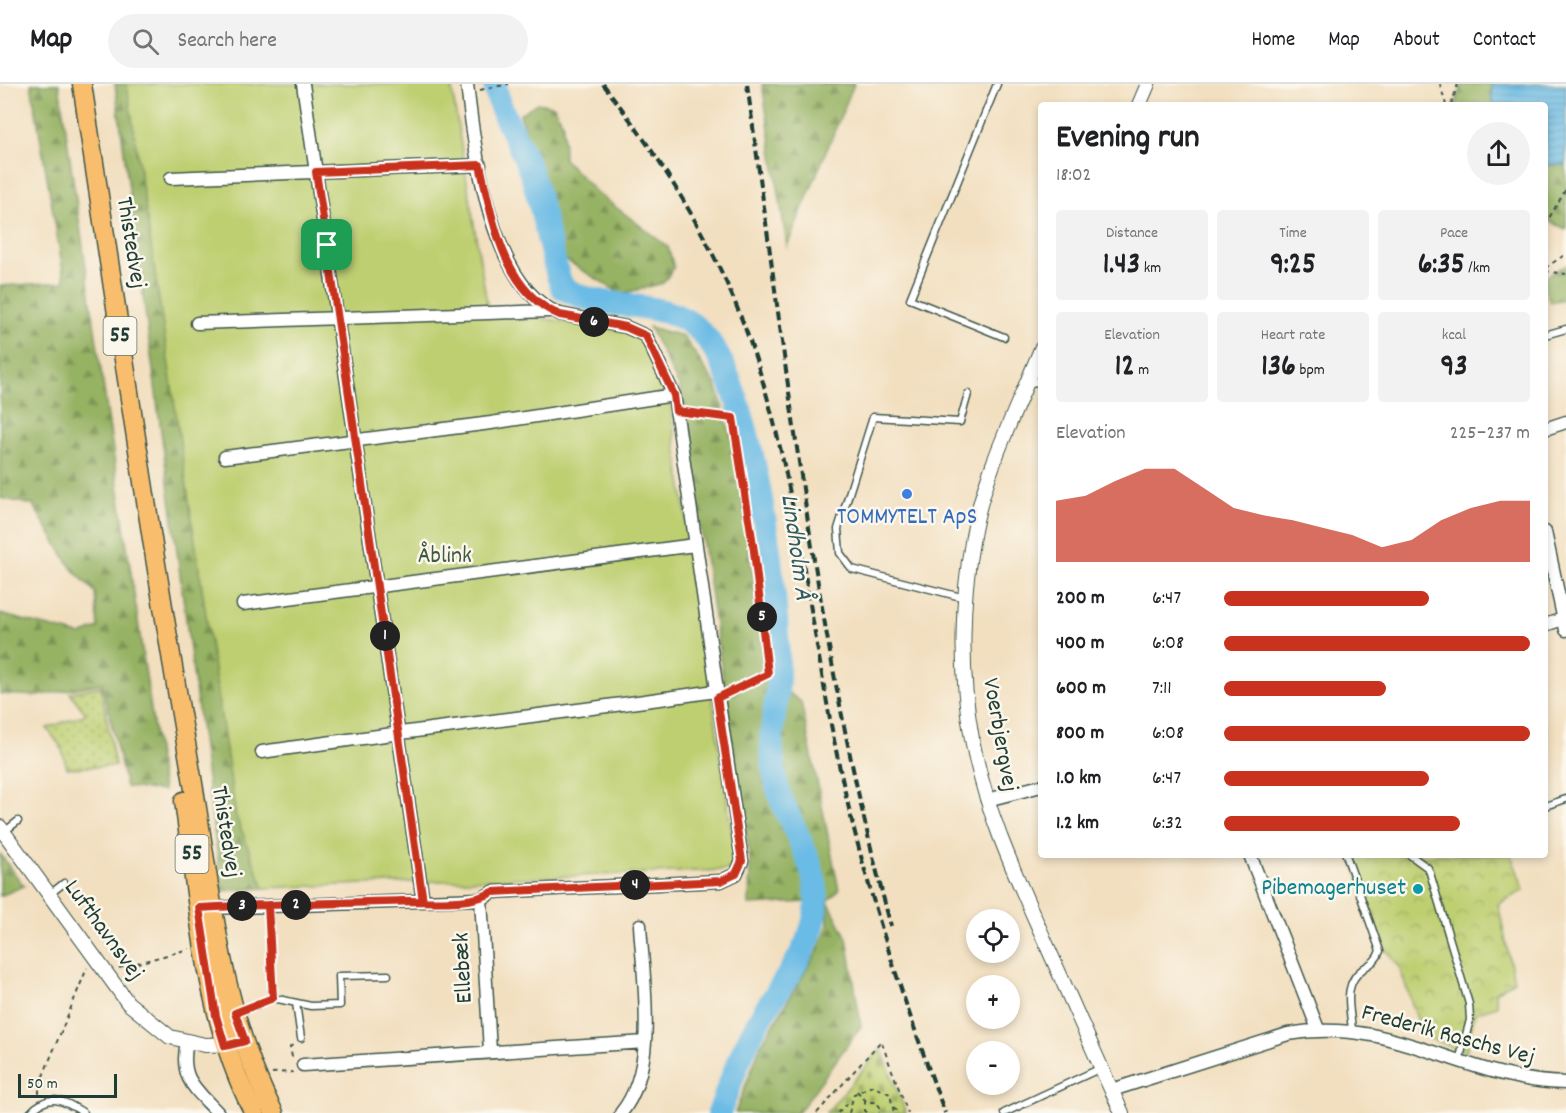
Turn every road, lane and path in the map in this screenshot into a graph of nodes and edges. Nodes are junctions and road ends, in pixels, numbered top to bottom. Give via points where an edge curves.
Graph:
1 (82, 84) edge
2 (303, 84) edge
3 (467, 84) edge
4 (509, 84) edge
5 (997, 84) edge
6 (1148, 84) edge
7 (1440, 84) edge
8 (1458, 84) edge
9 (480, 90) dead end
10 (1140, 102) edge
11 (1445, 102) edge
12 (1452, 102) edge
13 (480, 165) junction
14 (316, 172) junction
15 (171, 178) dead end
16 (1566, 189) edge
17 (1548, 220) edge
18 (1566, 254) edge
19 (1548, 267) edge
20 (1548, 270) edge
21 (1566, 274) edge
22 (549, 310) junction
23 (339, 318) junction
24 (197, 323) dead end
25 (1566, 329) edge
26 (1548, 334) edge
27 (1005, 337) dead end
28 (1038, 363) edge
29 (1034, 382) edge
30 (968, 394) dead end
31 (674, 395) junction
32 (676, 411) junction
33 (1566, 422) edge
34 (1548, 428) edge
35 (354, 441) junction
36 (225, 457) dead end
37 (695, 545) junction
38 (1548, 546) edge
39 (377, 586) junction
40 (966, 598) junction
41 (243, 604) dead end
42 (1565, 625) edge
43 (1548, 626) edge
44 (717, 694) junction
45 (400, 732) junction
46 (262, 752) dead end
47 (1038, 787) edge
48 (1566, 799) edge
49 (987, 800) junction
50 (1548, 805) edge
51 (18, 821) dead end
52 (2, 830) edge
53 (1251, 858) edge
54 (1347, 858) edge
55 (1414, 858) edge
56 (63, 883) dead end
57 (49, 895) junction
58 (481, 899) junction
59 (423, 901) junction
60 (268, 905) junction
61 (206, 908) junction
62 (640, 925) dead end
63 (204, 945) junction
64 (101, 966) junction
65 (388, 975) dead end
66 (273, 998) junction
67 (296, 1003) junction
68 (235, 1013) junction
69 (1318, 1029) junction
70 (1352, 1030) junction
71 (301, 1038) joint
72 (245, 1041) junction
73 (187, 1042) junction
74 (645, 1042) junction
75 (225, 1046) junction
76 (490, 1051) junction
77 (1458, 1062) junction
78 (303, 1065) dead end
79 (1102, 1068) junction
80 (255, 1074) junction
81 (1566, 1083) edge
82 (1112, 1090) junction
83 (857, 1091) junction
84 (851, 1100) junction
85 (866, 1100) junction
86 (40, 1102) junction
87 (894, 1107) junction
88 (30, 1113) edge
89 (84, 1113) edge
90 (218, 1113) edge
91 (254, 1113) edge
92 (274, 1113) edge
93 (621, 1113) edge
94 (817, 1113) edge
95 (838, 1113) edge
96 (849, 1113) edge
97 (869, 1113) edge
98 (879, 1113) edge
99 (894, 1113) edge
100 (898, 1113) edge
101 (908, 1113) edge
102 (1004, 1113) edge
103 (1122, 1113) edge

1 - 61 main road, Thistedvej / 55
2 - 14 street
3 - 13 street
4 - 9 path
5 - 27 lane via 910,299
6 - 10 street
7 - 11 path
8 - 12 path
13 - 14 street
13 - 22 street via 506,258 525,289
14 - 15 street
14 - 23 street
16 - 17 path
18 - 19 path
20 - 21 path
22 - 23 street
22 - 31 street via 626,327 646,336
23 - 24 street
23 - 35 street
25 - 26 lane
28 - 29 street, Voerbjergvej
29 - 40 street, Voerbjergvej via 990,477 973,535
30 - 40 lane via 960,422 873,417 838,529 840,553 852,569
31 - 32 street
31 - 35 street
32 - 37 street
32 - 44 path via 733,418 754,551 768,674
33 - 34 street
35 - 36 street
35 - 39 street
37 - 39 street
37 - 44 street
38 - 42 street
39 - 41 street
39 - 45 street
40 - 49 street, Voerbjergvej via 965,670 972,738
42 - 43 street
44 - 45 street
44 - 58 street via 742,861 736,874 721,881 493,892
45 - 46 street
45 - 59 street
47 - 49 street
48 - 50 lane
49 - 79 street, Voerbjergvej via 1003,846
51 - 52 lane
52 - 57 street, Lufthavnsvej
53 - 69 street
54 - 70 lane via 1380,951 1378,959 1355,975 1348,990
55 - 77 lane via 1428,868 1469,1004 1470,1020
56 - 57 lane
57 - 64 street, Lufthavnsvej
58 - 59 street, Ellebæk
58 - 76 street, Ellebæk
59 - 60 street, Ellebæk
60 - 61 street, Ellebæk
60 - 66 lane
61 - 63 main road, Thistedvej / 55
61 - 68 main road, Thistedvej / 55
62 - 74 street
63 - 64 path
63 - 75 main road, Thistedvej / 55
64 - 73 street, Lufthavnsvej via 128,1003 170,1037
64 - 86 path via 86,969 39,1086
65 - 67 lane via 339,976 340,1005
66 - 67 lane
66 - 68 lane
67 - 71 lane
68 - 72 main road, Thistedvej / 55
69 - 70 street, Frederik Raschs Vej
69 - 82 street, Frederik Raschs Vej via 1288,1034
70 - 77 street, Frederik Raschs Vej via 1386,1036
71 - 80 path via 290,1047 295,1072
72 - 75 street, Lufthavnsvej
72 - 80 main road, Thistedvej / 55
73 - 75 street, Lufthavnsvej
73 - 90 street via 183,1060 189,1082
74 - 76 street
74 - 93 street via 637,1086
75 - 91 main road, Thistedvej / 55
76 - 78 street
77 - 81 street, Frederik Raschs Vej via 1538,1083
79 - 82 street, Voerbjergvej
79 - 102 lane
80 - 92 main road, Thistedvej / 55
82 - 103 street, Voerbjergvej
83 - 84 path
83 - 85 path
83 - 87 path via 879,1087 890,1094
84 - 95 path
84 - 96 path
85 - 97 path via 865,1111
85 - 98 path via 876,1101
86 - 88 lane
86 - 89 lane via 67,1103
87 - 99 path
87 - 100 path
94 - 101 path via 880,1041

